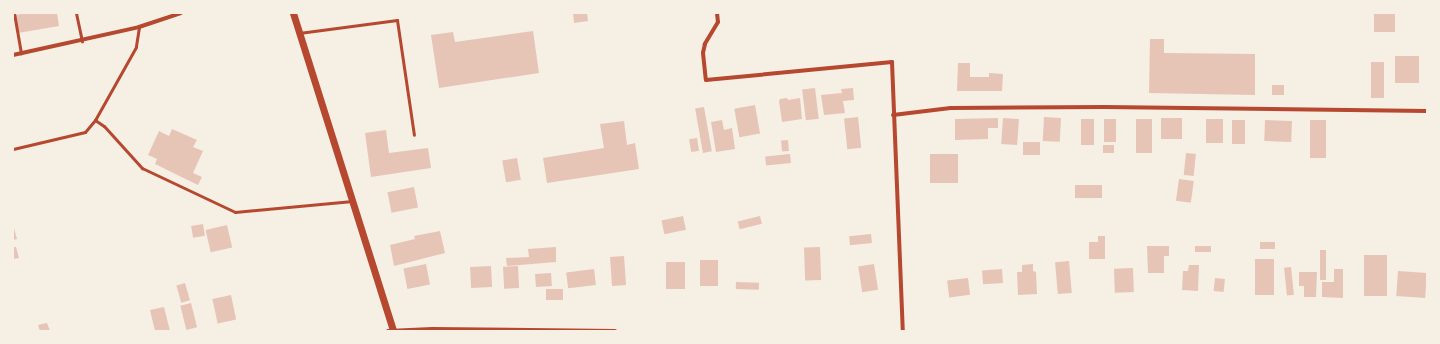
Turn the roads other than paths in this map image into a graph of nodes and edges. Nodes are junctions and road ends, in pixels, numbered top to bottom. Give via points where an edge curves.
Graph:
1 (14, 13) edge
2 (76, 13) edge
3 (181, 13) edge
4 (293, 13) edge
5 (717, 13) edge
6 (139, 27) junction
7 (299, 33) junction
8 (82, 40) junction
9 (21, 53) junction
10 (13, 55) edge
11 (1427, 111) edge
12 (893, 115) junction
13 (95, 120) junction
14 (414, 135) dead end
15 (13, 149) edge
16 (352, 201) junction
17 (391, 331) edge
18 (615, 331) edge
19 (903, 331) edge

1 - 9 lane
2 - 8 lane
3 - 6 street
4 - 7 street
5 - 12 street via 718,22 704,44 702,53 706,80 892,62
6 - 8 street
6 - 13 lane via 136,47
7 - 14 lane via 397,20
7 - 16 street
8 - 9 street
9 - 10 street
11 - 12 street via 951,108
12 - 19 street
13 - 15 lane via 85,132
13 - 16 lane via 104,126 142,168 235,212
16 - 17 street
17 - 18 street

